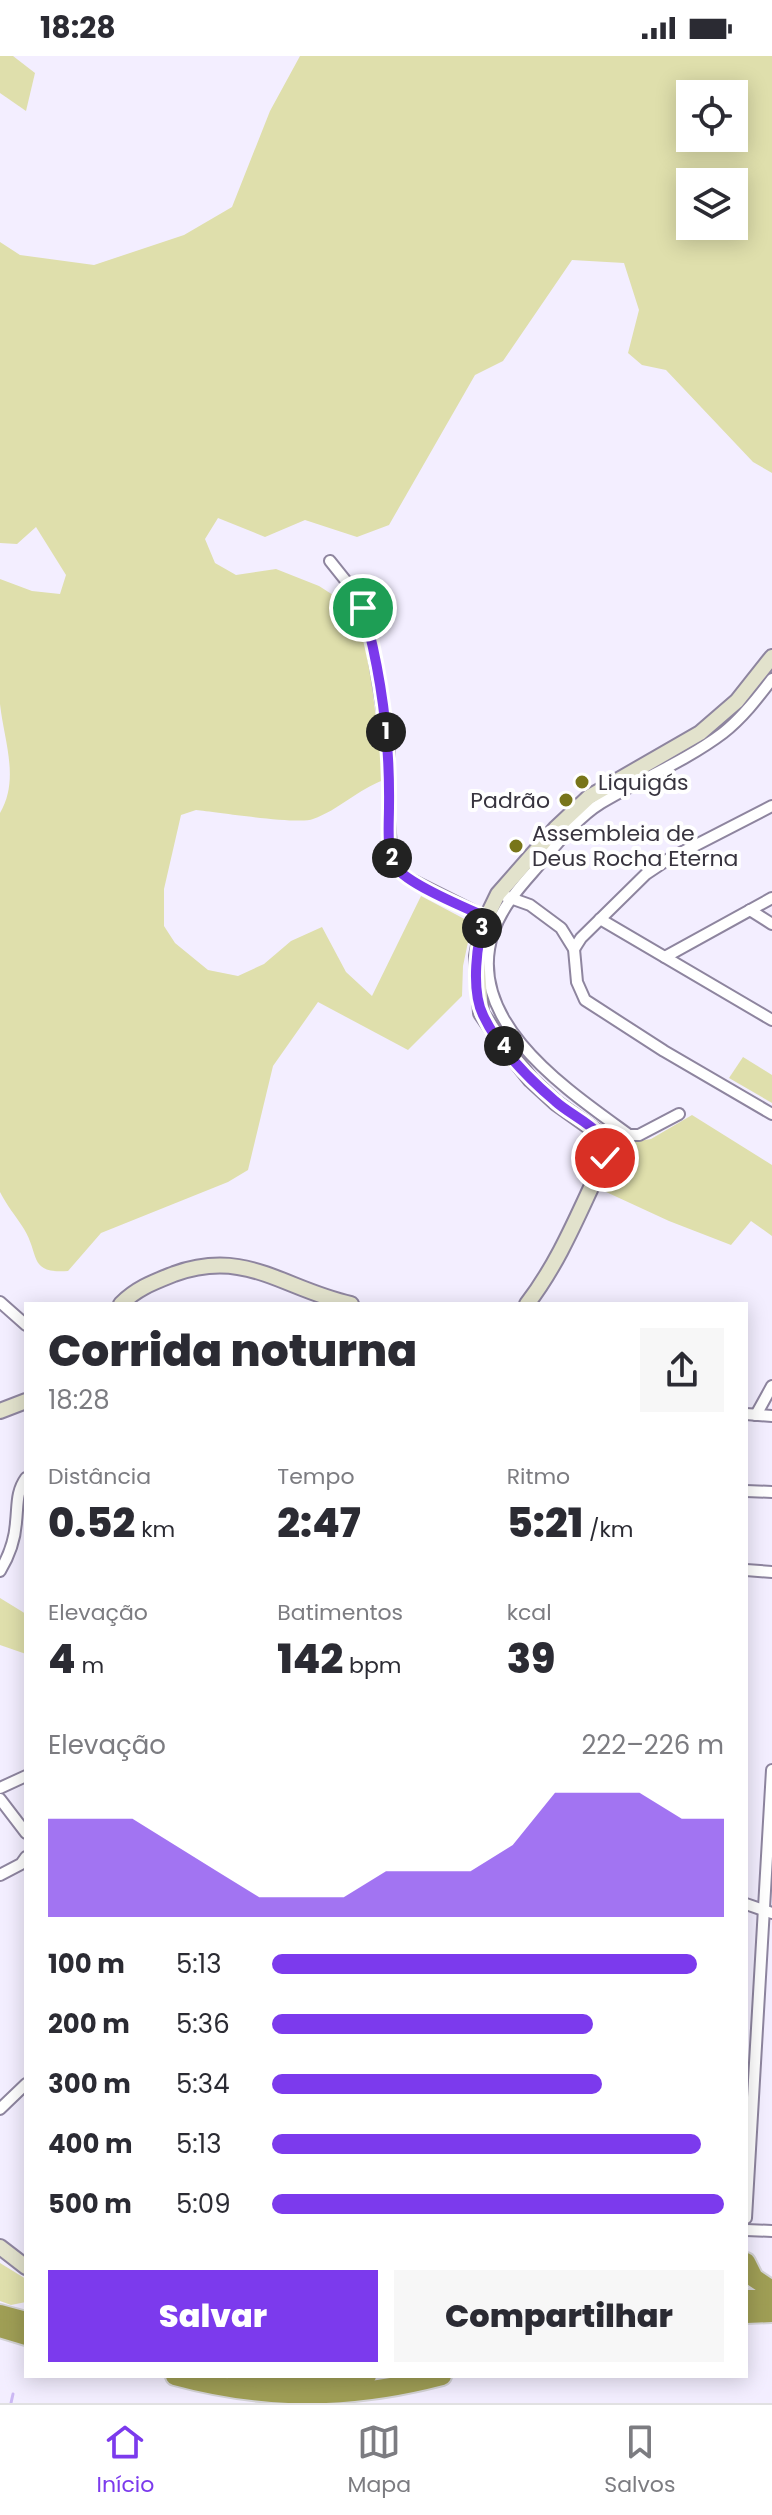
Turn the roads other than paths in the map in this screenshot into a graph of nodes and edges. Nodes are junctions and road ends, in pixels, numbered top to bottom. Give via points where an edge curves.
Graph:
1 (330, 561) dead end
2 (772, 657) edge
3 (772, 679) edge
4 (772, 806) edge
5 (504, 896) junction
6 (772, 898) edge
7 (750, 910) junction
8 (486, 917) junction
9 (600, 919) junction
10 (772, 924) edge
11 (574, 949) junction
12 (665, 957) junction
13 (772, 1020) edge
14 (511, 1045) junction
15 (679, 1114) dead end
16 (772, 1114) edge
17 (0, 1302) edge
18 (124, 1302) edge
19 (342, 1302) edge
20 (529, 1302) edge
21 (24, 1323) edge
22 (772, 1386) edge
23 (24, 1402) edge
24 (0, 1411) edge
25 (751, 1415) edge
26 (772, 1416) edge
27 (24, 1482) edge
28 (748, 1491) edge
29 (772, 1492) edge
30 (748, 1570) edge
31 (0, 1571) edge
32 (772, 1572) edge
33 (772, 1770) edge
34 (24, 1777) edge
35 (0, 1788) edge
36 (0, 1799) edge
37 (24, 1830) edge
38 (24, 1860) edge
39 (0, 1875) edge
40 (748, 1905) edge
41 (768, 1912) edge
42 (24, 2086) edge
43 (0, 2109) edge
44 (748, 2190) edge
45 (748, 2230) edge
46 (772, 2231) edge
47 (0, 2247) edge
48 (24, 2265) edge
49 (748, 2266) edge
50 (772, 2290) edge
51 (748, 2299) edge
52 (772, 2299) edge
53 (772, 2313) edge
54 (748, 2314) edge
55 (24, 2318) edge
56 (2, 2319) edge
57 (24, 2335) edge
58 (183, 2378) edge
59 (254, 2378) edge
60 (333, 2378) edge
61 (431, 2378) edge

1 - 8 street via 359,600 371,637 389,749 392,860 410,879
2 - 5 street via 737,701 700,733 589,797 530,854
3 - 5 street via 722,734 599,804
4 - 9 street via 646,874
5 - 8 street
5 - 11 street via 546,915
5 - 14 street via 487,961 489,986
6 - 7 street
7 - 10 street
7 - 12 street
8 - 14 street via 477,956 481,1013
9 - 11 street
9 - 12 street
11 - 16 street via 577,982 585,1000
12 - 13 street
14 - 15 street via 629,1135
14 - 20 street via 531,1080 601,1135 606,1145 605,1158 560,1252
17 - 21 street
18 - 19 street via 149,1283 193,1267 220,1264 246,1267
22 - 25 street
23 - 24 street
25 - 26 street
27 - 31 street via 10,1554
28 - 29 street
30 - 32 street
33 - 41 street
34 - 35 street
36 - 37 street
38 - 39 street
40 - 41 street
41 - 44 street
42 - 43 street
45 - 46 street
47 - 48 street
49 - 50 highway via 754,2278
51 - 52 highway
53 - 54 highway
55 - 56 highway
56 - 57 highway
58 - 61 highway via 294,2397
59 - 60 highway

